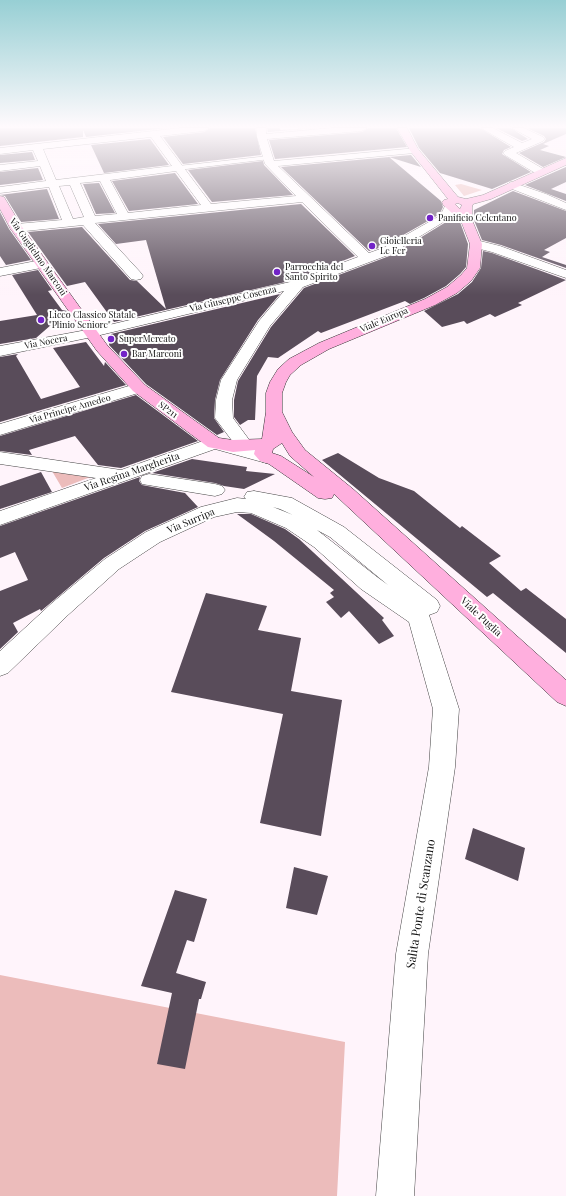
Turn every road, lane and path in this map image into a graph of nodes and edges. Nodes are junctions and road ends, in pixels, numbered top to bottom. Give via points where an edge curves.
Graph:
1 (53, 184) joint
2 (75, 184) edge
3 (107, 184) edge
4 (190, 184) edge
5 (291, 184) edge
6 (438, 184) edge
7 (512, 185) joint
8 (0, 190) edge
9 (304, 198) junction
10 (0, 199) edge
11 (453, 204) junction
12 (566, 207) edge
13 (208, 209) junction
14 (468, 215) junction
15 (124, 216) junction
16 (88, 220) junction
17 (69, 222) junction
18 (438, 222) junction
19 (16, 228) junction
20 (476, 244) junction
21 (366, 259) junction
22 (41, 264) junction
23 (0, 272) edge
24 (566, 274) edge
25 (136, 276) dead end
26 (298, 284) junction
27 (92, 333) junction
28 (0, 351) edge
29 (139, 388) junction
30 (274, 412) junction
31 (0, 430) edge
32 (214, 444) junction
33 (244, 445) junction
34 (293, 448) junction
35 (269, 451) junction
36 (0, 458) edge
37 (124, 476) junction
38 (149, 480) dead end
39 (219, 495) junction
40 (0, 518) edge
41 (396, 540) junction
42 (453, 591) junction
43 (424, 611) junction
44 (0, 666) edge
45 (566, 695) edge
46 (395, 1196) edge

1 - 8 street
1 - 17 street
2 - 16 street
3 - 15 street
4 - 13 street
5 - 9 street
6 - 11 main road
7 - 12 street
7 - 14 main road via 487,197
9 - 13 street
9 - 21 street
10 - 19 main road, Via Guglielmo Marconi
11 - 14 main road
11 - 14 main road
11 - 18 street, Via Giuseppe Cosenza via 446,216
13 - 15 street
14 - 18 street via 456,222
14 - 20 main road, Viale Europa
15 - 16 street
16 - 17 street
16 - 25 street
17 - 19 street
18 - 21 street, Via Giuseppe Cosenza via 387,251
19 - 22 main road, Via Guglielmo Marconi
20 - 24 street
20 - 30 main road, Viale Europa via 473,268 452,290 430,302 318,349 295,362 278,382 274,393
21 - 26 street, Via Giuseppe Cosenza
22 - 23 street
22 - 27 main road, Via Guglielmo Marconi
26 - 27 street, Via Giuseppe Cosenza
26 - 33 street via 264,324 229,380 224,400 224,418
27 - 28 street, Via Nocera
27 - 29 main road, SP211 via 102,348
29 - 31 street, Via Principe Amedeo
29 - 32 main road, SP211
30 - 34 main road, Viale Puglia
30 - 35 main road
32 - 33 main road
32 - 35 street
32 - 37 street, Via Regina Margherita
33 - 35 main road
34 - 35 main road via 290,458 280,461
34 - 41 main road, Viale Puglia
35 - 41 main road, Viale Puglia
36 - 37 street
37 - 40 street, Via Regina Margherita
38 - 39 street
39 - 43 street, Via Surripa via 237,504 254,507 293,523 369,583
39 - 44 street, Via Surripa via 208,512 153,537 112,564
41 - 42 main road, Viale Puglia
42 - 43 street
42 - 45 main road, Viale Puglia
43 - 46 street, Salita Ponte di Scanzano via 446,709 442,767 412,954

